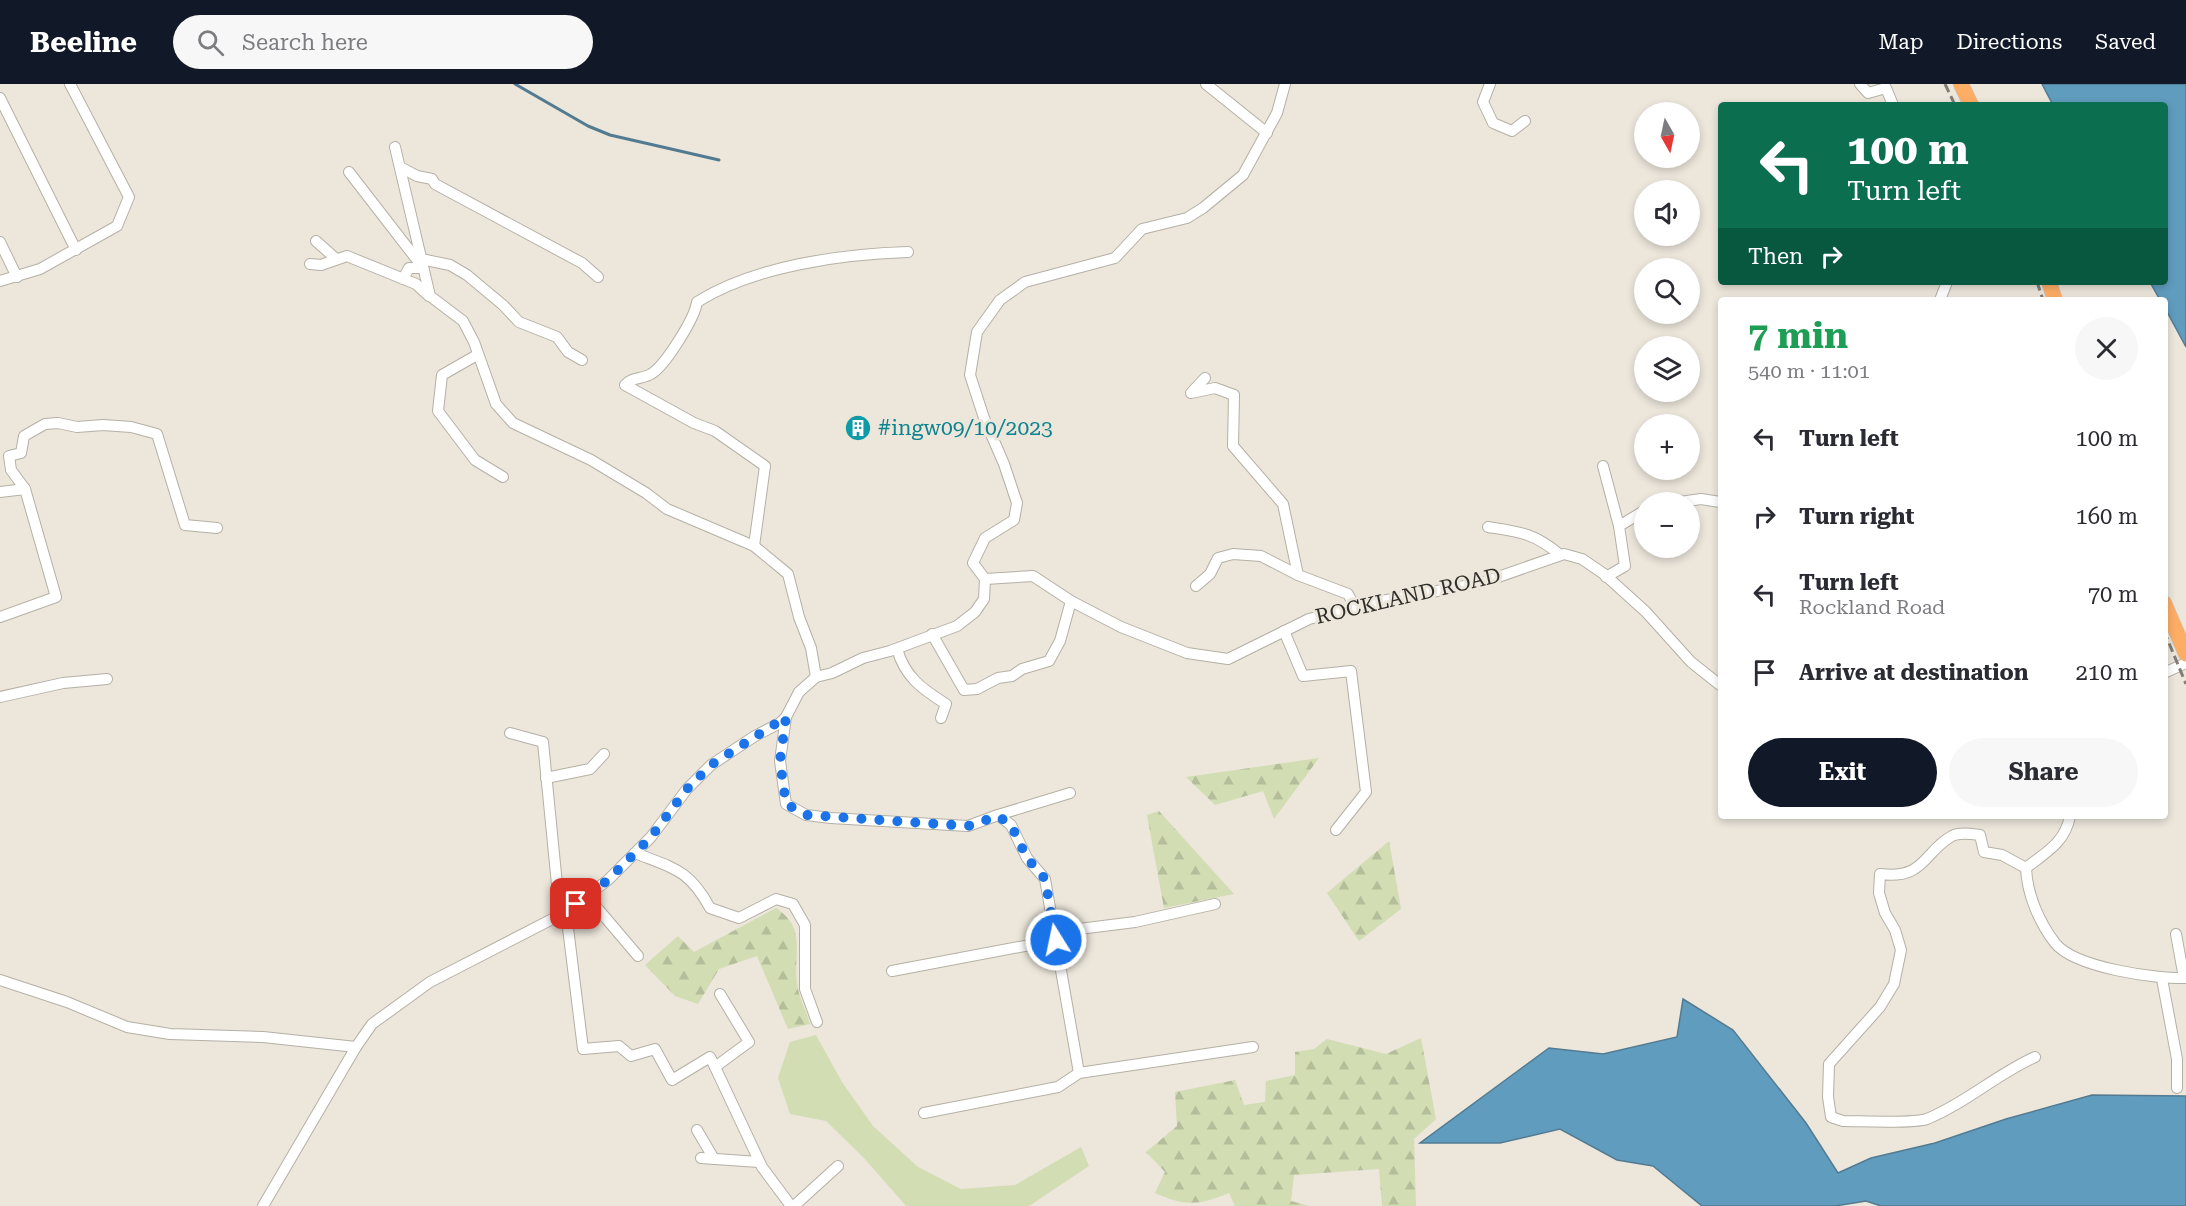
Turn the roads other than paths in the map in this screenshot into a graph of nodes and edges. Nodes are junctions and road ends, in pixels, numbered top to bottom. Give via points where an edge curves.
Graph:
1 (70, 84) edge
2 (1206, 84) edge
3 (1285, 84) edge
4 (1490, 84) edge
5 (1860, 84) edge
6 (1960, 84) edge
7 (0, 98) edge
8 (1892, 102) edge
9 (1969, 102) edge
10 (1525, 121) dead end
11 (1267, 133) junction
12 (395, 147) dead end
13 (400, 167) junction
14 (349, 172) dead end
15 (316, 241) dead end
16 (0, 242) edge
17 (76, 250) junction
18 (908, 252) dead end
19 (334, 258) junction
20 (422, 263) junction
21 (310, 264) dead end
22 (17, 277) junction
23 (598, 277) dead end
24 (403, 279) junction
25 (0, 281) edge
26 (430, 296) junction
27 (477, 355) junction
28 (582, 360) dead end
29 (1205, 378) dead end
30 (1603, 466) dead end
31 (503, 477) dead end
32 (25, 489) junction
33 (0, 492) edge
34 (1700, 499) edge
35 (1718, 502) edge
36 (1634, 517) edge
37 (1619, 526) junction
38 (1488, 527) dead end
39 (217, 528) dead end
40 (754, 546) junction
41 (1559, 555) junction
42 (1298, 575) junction
43 (1606, 577) junction
44 (985, 579) junction
45 (1196, 586) dead end
46 (1071, 601) junction
47 (1355, 607) junction
48 (2168, 612) edge
49 (0, 617) edge
50 (1284, 631) junction
51 (932, 634) junction
52 (897, 649) junction
53 (2186, 654) edge
54 (2186, 663) edge
55 (2168, 672) edge
56 (816, 677) junction
57 (107, 679) dead end
58 (1718, 683) edge
59 (0, 697) edge
60 (786, 717) junction
61 (940, 718) dead end
62 (510, 733) dead end
63 (604, 754) dead end
64 (546, 778) junction
65 (1070, 793) dead end
66 (998, 816) junction
67 (2070, 819) edge
68 (1336, 831) dead end
69 (635, 853) junction
70 (2026, 868) junction
71 (587, 896) junction
72 (1215, 904) dead end
73 (563, 913) junction
74 (2176, 934) dead end
75 (1055, 936) junction
76 (638, 956) dead end
77 (892, 971) dead end
78 (2185, 978) edge
79 (2162, 979) junction
80 (0, 980) edge
81 (720, 994) dead end
82 (817, 1022) dead end
83 (356, 1047) junction
84 (2035, 1057) dead end
85 (715, 1067) junction
86 (1079, 1073) junction
87 (2177, 1088) dead end
88 (924, 1113) dead end
89 (697, 1130) dead end
90 (702, 1158) dead end
91 (714, 1159) junction
92 (759, 1162) junction
93 (838, 1166) dead end
94 (263, 1206) edge
95 (792, 1206) edge

1 - 17 street via 129,197 117,226
2 - 11 street
3 - 11 street
4 - 10 street via 1483,102 1493,123 1512,131
5 - 8 street via 1868,93 1886,88
6 - 9 highway
7 - 17 street
11 - 44 street via 1243,175 1203,208 1187,218 1142,230 1115,258 1025,282 1000,300 977,332 970,375 1017,503 1014,520 985,538 973,564
12 - 13 street
13 - 20 street
13 - 23 street via 432,179 582,263
14 - 20 street
15 - 19 street
16 - 22 street
17 - 22 street
18 - 40 street via 868,253 784,269 712,293 698,302 691,325 652,374 629,380 625,385 714,431 765,466
19 - 21 street via 321,265
19 - 24 street via 353,258
20 - 24 street via 409,268
20 - 26 street
20 - 28 street via 450,265 467,275 519,322 557,337 568,352
22 - 25 street
24 - 26 street
26 - 27 street via 463,321
27 - 31 street via 442,375 438,411 476,460
27 - 40 street via 496,404 513,423 591,460 667,509
29 - 42 street via 1191,393 1215,388 1234,395 1233,446 1283,504
30 - 37 street
32 - 33 street
32 - 39 street via 11,470 9,456 21,453 24,436 45,424 131,427 158,434 186,525
32 - 49 street via 56,597
34 - 35 street
36 - 37 street
37 - 43 street via 1625,566
38 - 41 street via 1527,533
40 - 56 street via 788,574
41 - 43 street via 1581,559
41 - 47 street, ROCKLAND ROAD via 1481,583
42 - 45 street via 1261,556 1233,554 1218,558 1210,574
42 - 47 street via 1347,594
43 - 58 street via 1646,612 1691,662
44 - 46 street, ROCKLAND ROAD via 1032,576
44 - 51 street via 984,599 975,612 957,626
46 - 50 street, ROCKLAND ROAD via 1121,627 1203,657 1228,659
46 - 51 street via 1060,641 1049,661 977,689 964,690
47 - 50 street, ROCKLAND ROAD via 1309,619
48 - 53 highway
50 - 68 street via 1303,676 1351,671 1366,792
51 - 52 street
52 - 56 street
52 - 61 street via 902,665 918,687 946,704
54 - 55 street
56 - 60 street via 799,692
57 - 59 street via 63,683
60 - 66 street via 780,761 786,804 796,811 831,818 968,826
60 - 69 street via 711,765
62 - 64 street via 543,742
63 - 64 street via 590,770
64 - 73 street
65 - 66 street
66 - 75 street via 1011,825 1027,858 1045,879
67 - 70 street via 2058,845
69 - 71 street
69 - 82 street via 680,871 698,885 710,908 739,918 776,899 793,904 805,925 805,989
70 - 79 street via 2031,901 2056,945 2087,962
70 - 84 street via 2002,855 1984,852 1980,835 1969,833 1952,835 1921,867 1880,874 1879,893 1901,950 1894,984 1880,1008 1829,1064 1831,1117 1855,1121 1924,1120
71 - 73 street
71 - 76 street
72 - 75 street
73 - 83 street via 430,981 372,1024
73 - 85 street via 583,1049 619,1046 631,1056 654,1049 672,1080 710,1057
74 - 78 street
75 - 77 street
75 - 86 street
78 - 79 street
79 - 87 street via 2177,1059
80 - 83 street via 127,1027 170,1034 263,1037
81 - 85 street via 749,1042
83 - 94 street
85 - 92 street
86 - 86 street via 1252,1046 1252,1047
86 - 88 street via 1058,1087
89 - 91 street
90 - 91 street
91 - 92 street
92 - 95 street
93 - 95 street

